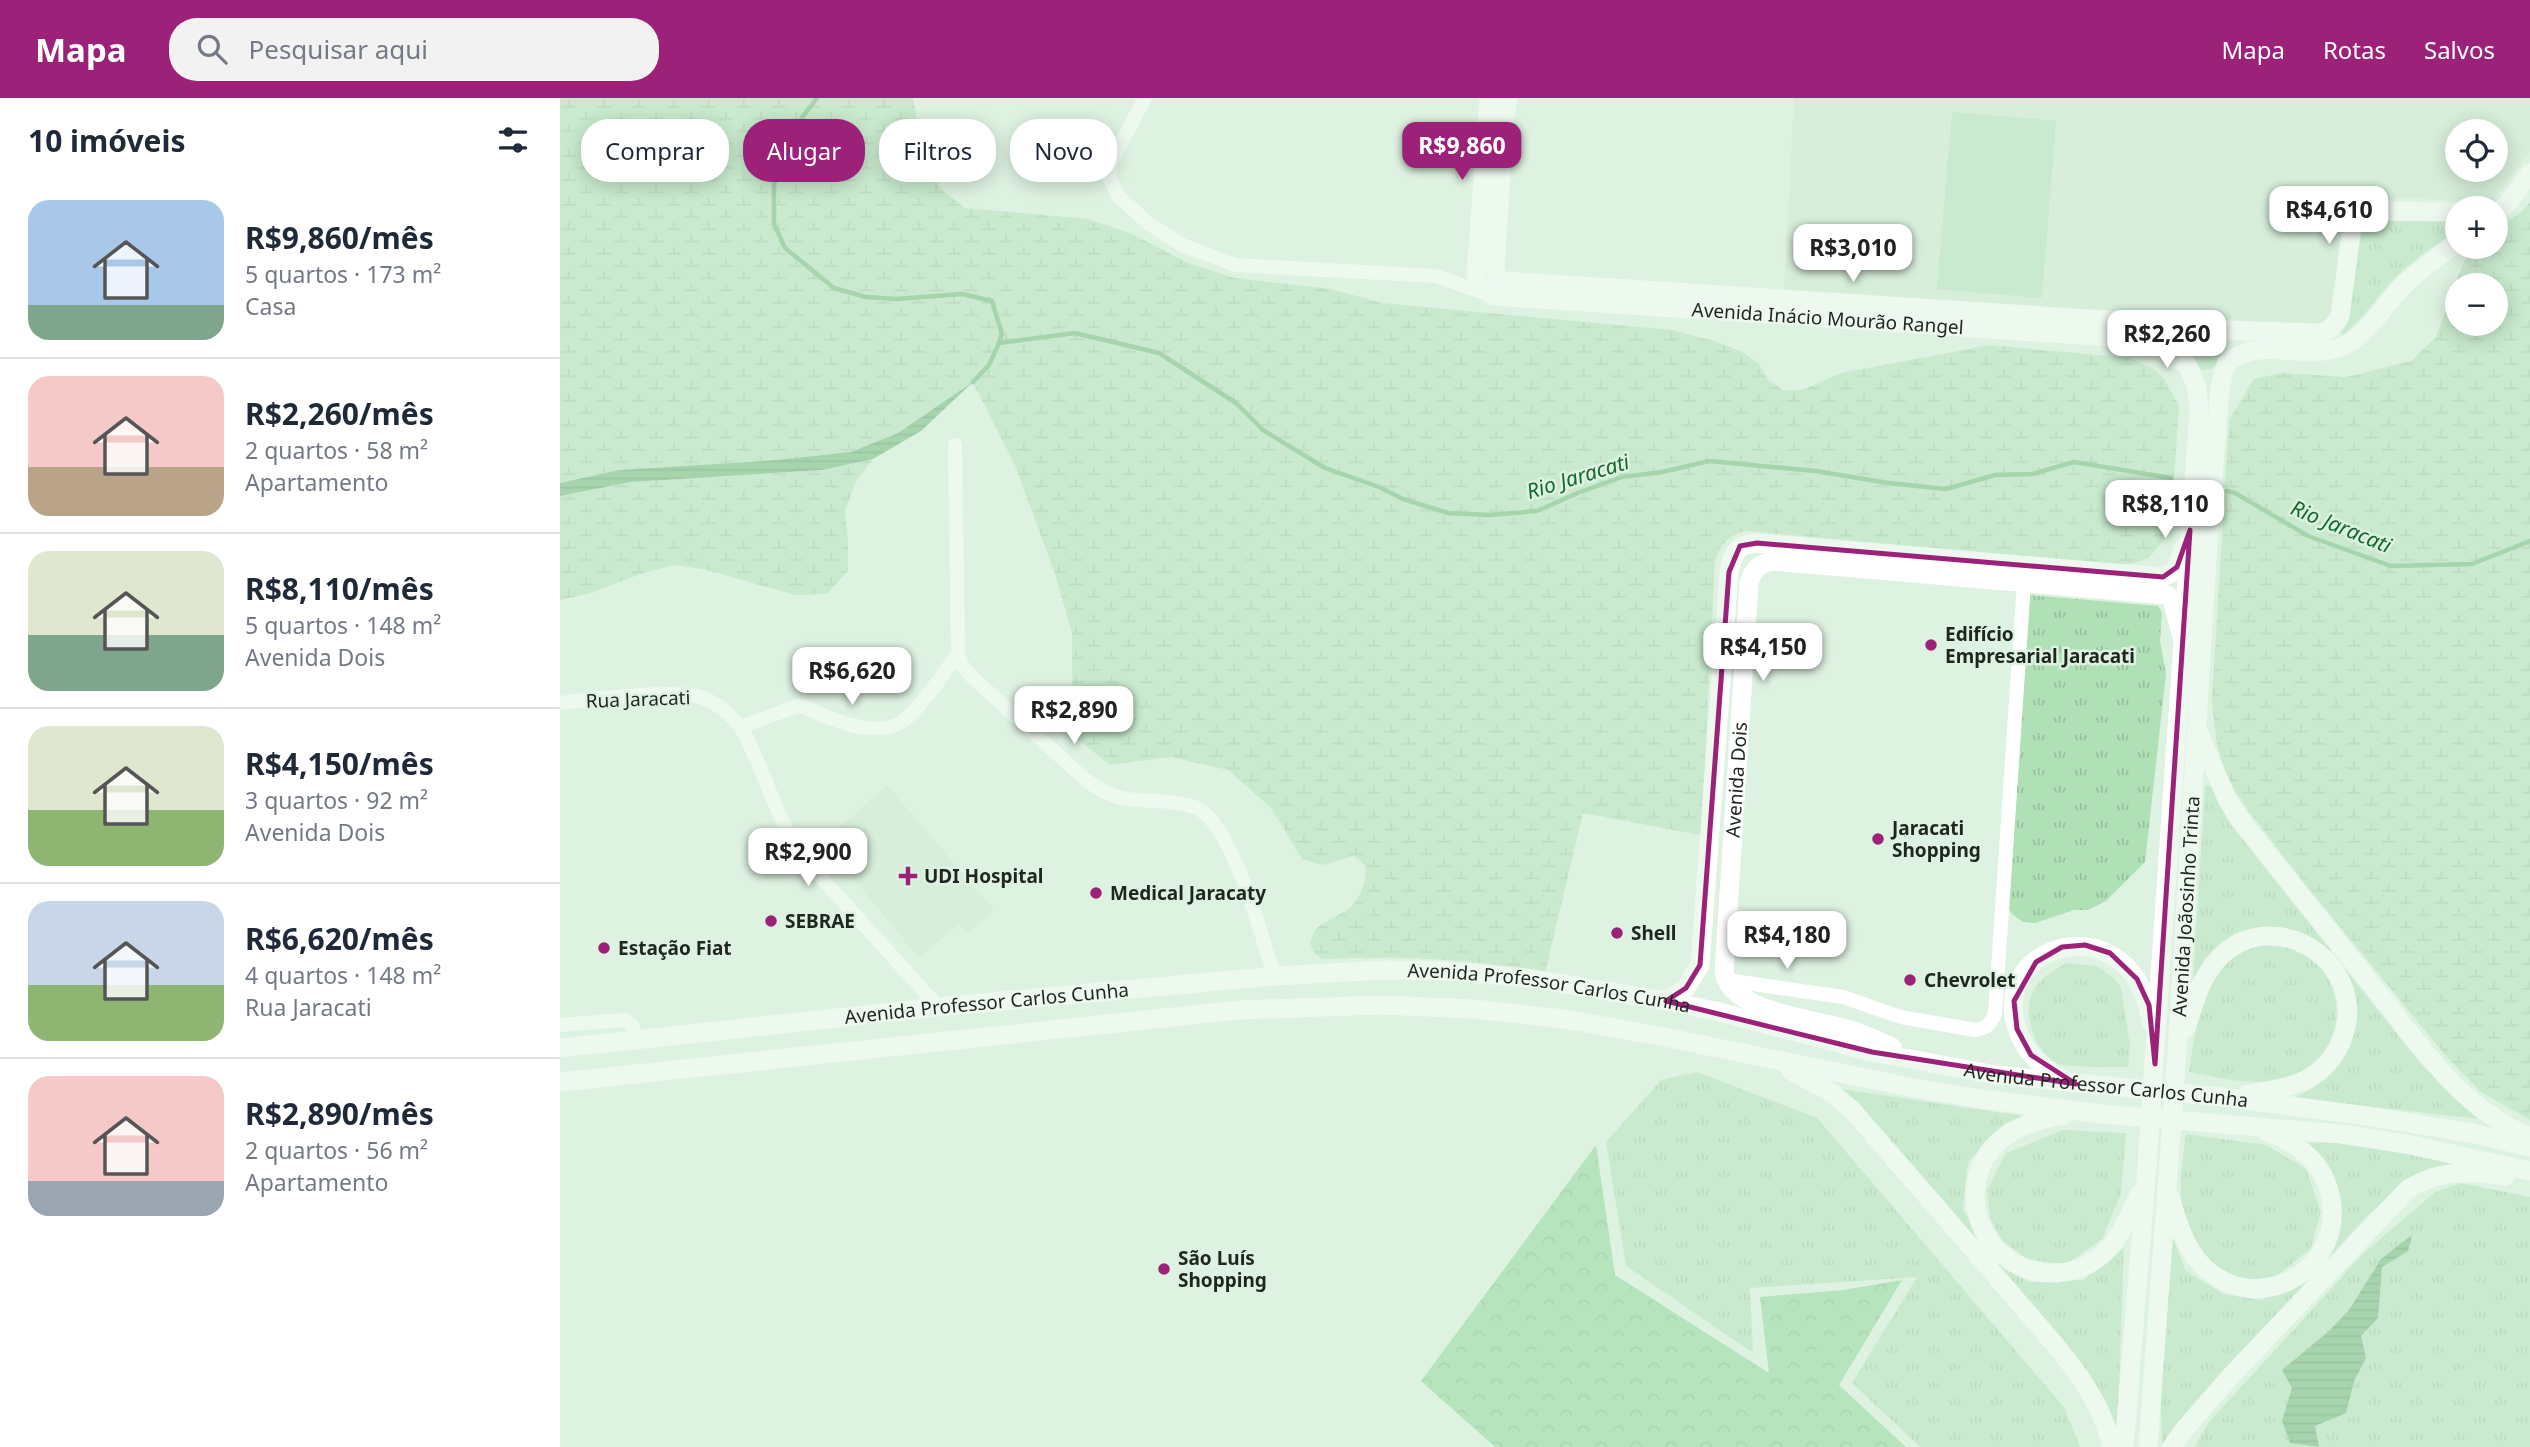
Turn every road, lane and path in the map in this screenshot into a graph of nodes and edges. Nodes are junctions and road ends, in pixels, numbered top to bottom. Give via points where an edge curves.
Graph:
1 (1145, 98) edge
2 (1489, 98) edge
3 (1508, 98) edge
4 (2530, 173) edge
5 (2508, 199) edge
6 (2445, 212) edge
7 (2445, 252) edge
8 (1499, 289) junction
9 (2199, 326) junction
10 (2220, 330) junction
11 (2226, 364) junction
12 (2187, 366) junction
13 (955, 444) dead end
14 (2190, 530) junction
15 (2024, 582) junction
16 (2183, 640) junction
17 (958, 653) junction
18 (560, 703) edge
19 (2197, 726) junction
20 (741, 727) junction
21 (1716, 734) junction
22 (1740, 736) junction
23 (1274, 976) junction
24 (1726, 980) junction
25 (1666, 1001) junction
26 (938, 1007) junction
27 (1773, 1010) junction
28 (1742, 1018) junction
29 (560, 1025) edge
30 (636, 1039) junction
31 (560, 1048) edge
32 (2177, 1052) junction
33 (1758, 1056) junction
34 (1928, 1063) junction
35 (2155, 1064) junction
36 (560, 1082) edge
37 (2076, 1084) junction
38 (2224, 1098) junction
39 (2095, 1114) junction
40 (2214, 1123) junction
41 (2530, 1136) edge
42 (2530, 1147) edge
43 (2530, 1171) edge
44 (2146, 1179) junction
45 (2530, 1180) edge
46 (2167, 1181) junction
47 (2112, 1447) edge
48 (2124, 1447) edge
49 (2148, 1447) edge
50 (2172, 1447) edge

1 - 8 street via 1110,164 1109,177 1118,197 1182,245 1250,267 1436,276
2 - 8 main road via 1476,272 1480,286
3 - 8 main road via 1494,269
4 - 5 main road
6 - 10 main road via 2358,214 2353,220 2340,316 2326,331
7 - 11 main road via 2413,276 2357,336 2341,346 2319,351 2255,349
8 - 9 main road, Avenida Inácio Mourão Rangel
8 - 12 main road, Avenida Inácio Mourão Rangel via 2126,338 2156,347
9 - 10 main road
9 - 12 main road via 2183,340 2181,354
10 - 11 main road via 2231,349
11 - 12 main road via 2207,374
11 - 19 main road, Avenida Joãosinho Trinta via 2217,426
12 - 14 main road, Avenida Joãosinho Trinta via 2199,397
13 - 17 street
14 - 16 main road, Avenida Joãosinho Trinta
14 - 21 main road, Avenida Dois via 2177,568 2163,576 1745,544 1733,555 1729,572
15 - 16 main road, Avenida Dois via 2167,595
15 - 22 main road, Avenida Dois via 1773,561 1762,564 1749,583
15 - 24 street via 1994,1017 1975,1030 1902,1017 1843,997
16 - 35 main road, Avenida Joãosinho Trinta
17 - 20 street via 901,723 888,727 846,724 797,706
17 - 23 street via 972,677 1104,793 1120,799 1183,804 1208,817 1227,842
18 - 20 street, Rua Jaracati via 698,696 720,707
19 - 32 main road, Avenida Joãosinho Trinta
19 - 41 main road via 2214,771 2242,822 2438,1067 2490,1117
20 - 26 street via 802,856
21 - 22 main road
21 - 25 main road, Avenida Dois via 1700,965 1686,988
22 - 24 main road, Avenida Dois
23 - 25 main road, Avenida Professor Carlos Cunha via 1445,971 1528,978
23 - 26 main road, Avenida Professor Carlos Cunha
24 - 27 main road via 1740,996
25 - 28 main road, Avenida Professor Carlos Cunha
26 - 30 main road, Avenida Professor Carlos Cunha
27 - 28 main road
27 - 34 main road via 1859,1033
28 - 34 main road, Avenida Professor Carlos Cunha
29 - 30 street via 624,1020 632,1026
30 - 31 main road, Avenida Professor Carlos Cunha
32 - 38 main road via 2204,981 2228,950 2250,939 2287,937 2322,956 2335,972 2346,1005 2344,1035 2337,1050 2322,1069 2303,1082
32 - 46 main road, Avenida Joãosinho Trinta
33 - 36 main road, Avenida Professor Carlos Cunha via 1576,1021 1487,1010 1304,1006
33 - 39 main road, Avenida Professor Carlos Cunha via 1914,1088
33 - 47 main road via 1807,1078 1853,1111 2075,1370 2093,1395
34 - 37 main road, Avenida Professor Carlos Cunha
35 - 37 main road via 2148,1004 2132,972 2101,949 2062,947 2036,962 2020,982 2015,1019 2031,1055 2047,1070
35 - 44 main road, Avenida Joãosinho Trinta
37 - 38 main road, Avenida Professor Carlos Cunha
38 - 42 main road, Avenida Professor Carlos Cunha via 2367,1116
39 - 40 main road, Avenida Professor Carlos Cunha
39 - 44 main road via 2059,1116 2024,1126 2001,1140 1988,1156 1979,1174 1975,1203 1979,1222 1998,1252 2012,1264 2035,1272 2065,1273 2089,1265 2112,1245
40 - 43 main road, Avenida Professor Carlos Cunha via 2342,1134
40 - 46 main road via 2278,1136 2304,1152 2325,1177 2333,1223 2313,1264 2271,1287 2239,1287 2221,1280 2201,1264 2186,1241
44 - 48 main road, Avenida Joãosinho Trinta
45 - 50 main road via 2460,1171 2433,1176 2408,1189 2221,1387
46 - 49 main road, Avenida Joãosinho Trinta

